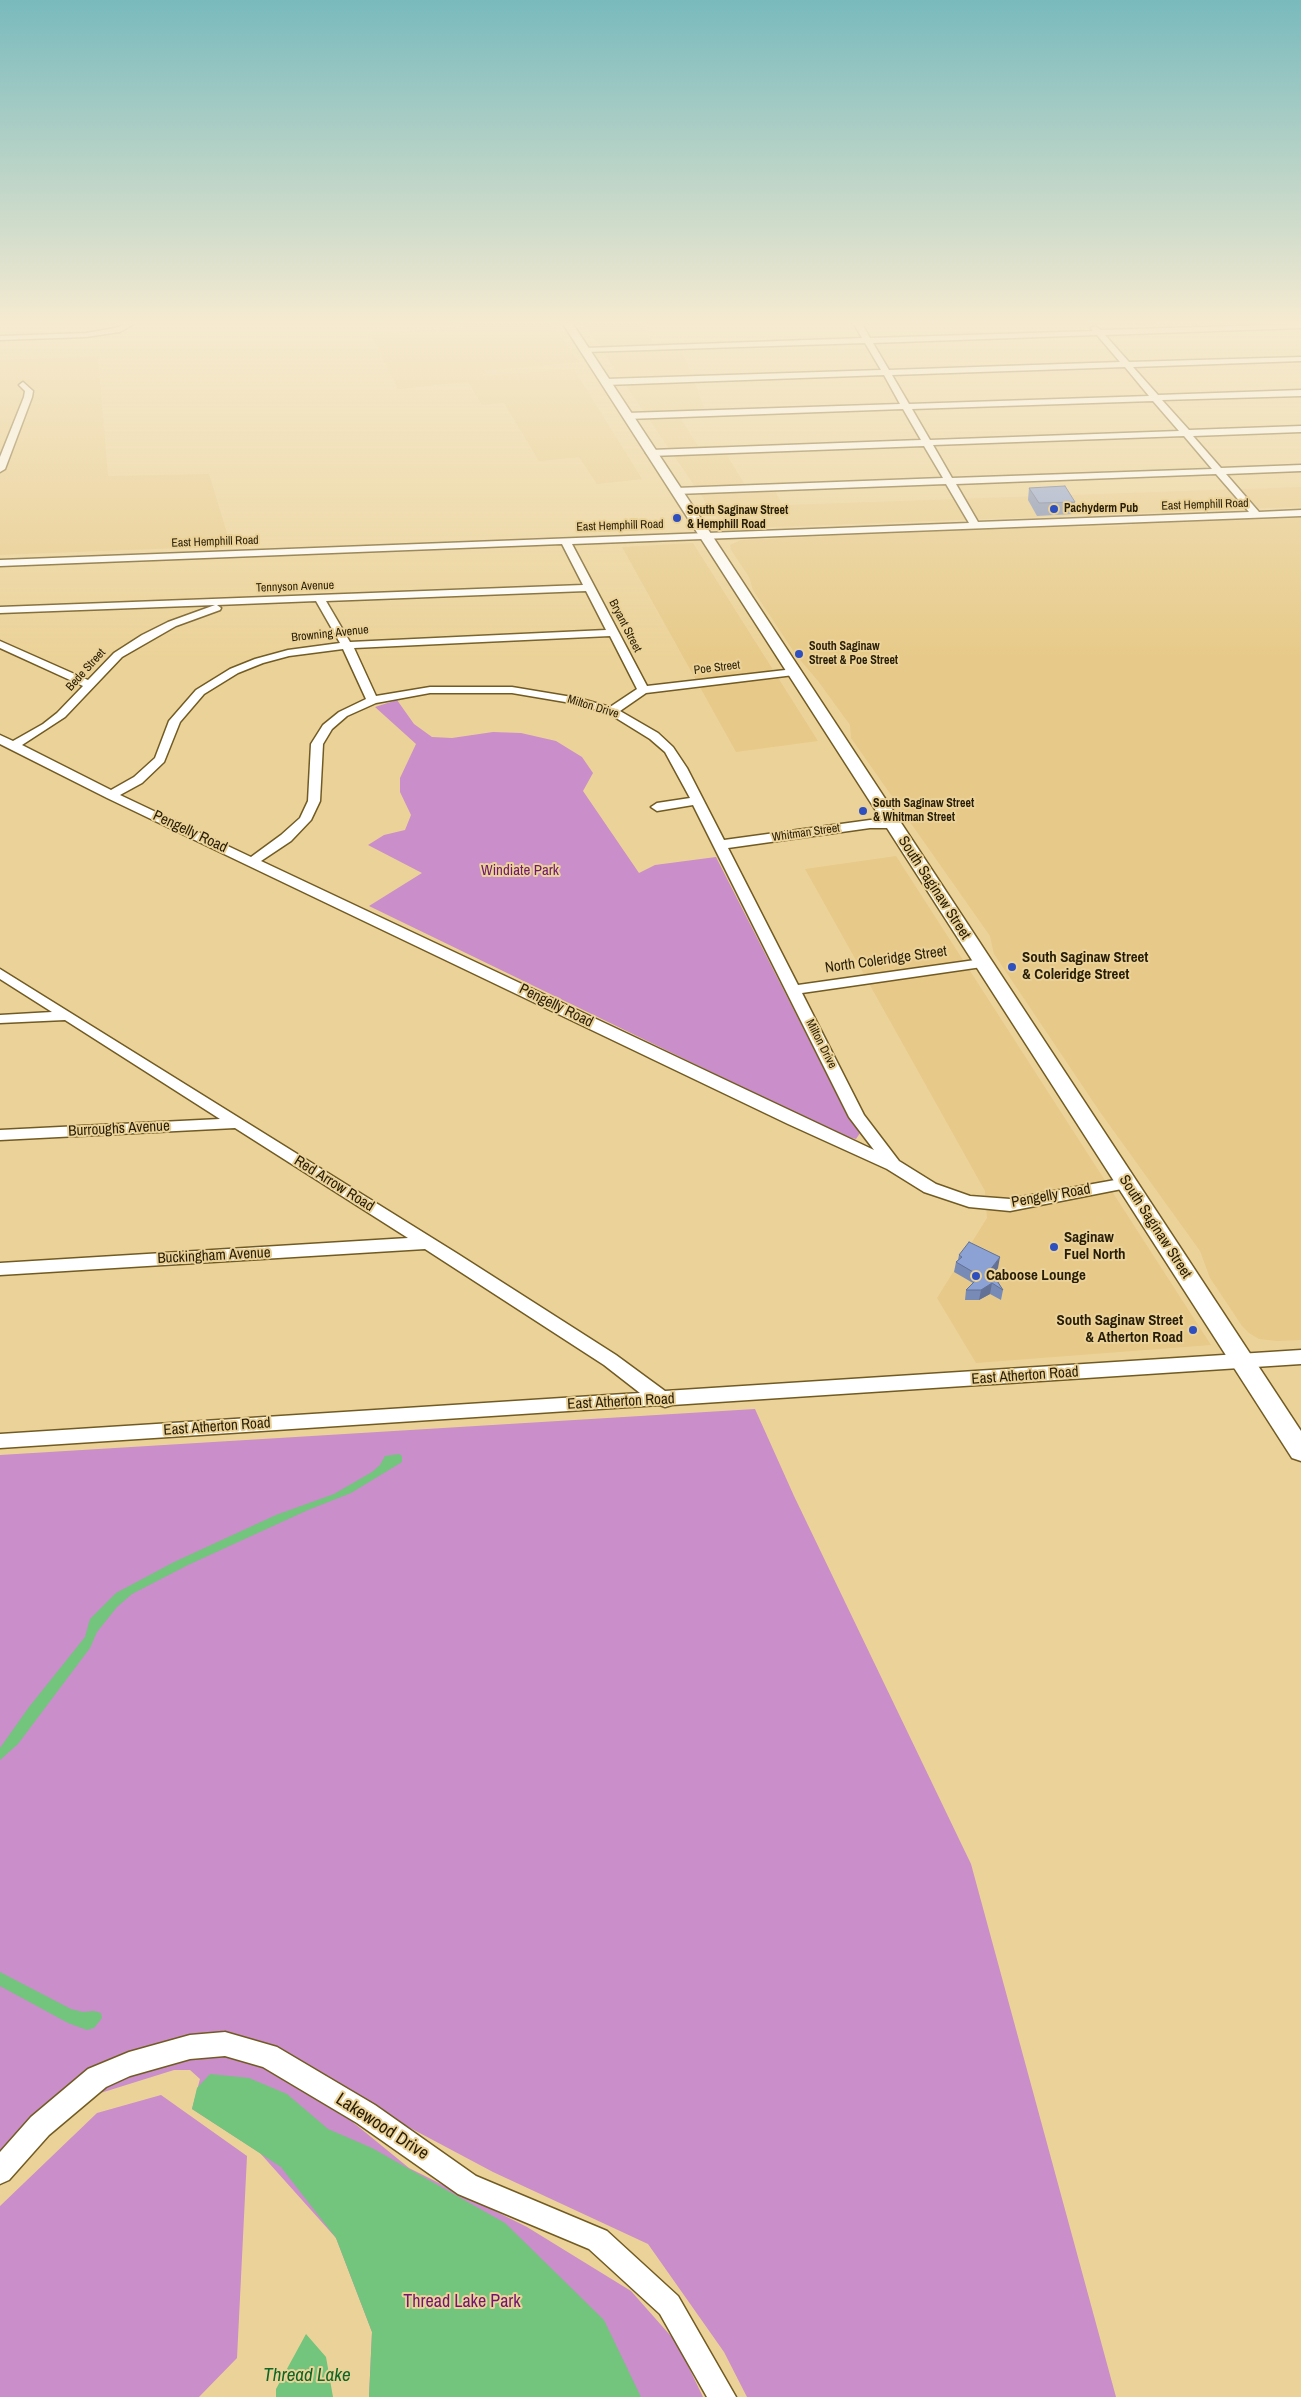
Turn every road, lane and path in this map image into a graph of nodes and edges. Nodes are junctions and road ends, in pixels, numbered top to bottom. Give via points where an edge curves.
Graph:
1 (13, 436) edge
2 (640, 436) edge
3 (923, 436) edge
4 (1104, 436) edge
5 (1188, 436) edge
6 (927, 442) junction
7 (651, 453) junction
8 (0, 468) edge
9 (1301, 468) edge
10 (1219, 471) junction
11 (950, 481) junction
12 (676, 491) junction
13 (1301, 514) edge
14 (1257, 515) junction
15 (975, 525) junction
16 (705, 535) junction
17 (565, 541) junction
18 (0, 563) edge
19 (590, 588) junction
20 (320, 599) junction
21 (240, 602) junction
22 (0, 610) edge
23 (613, 633) junction
24 (0, 644) edge
25 (347, 645) junction
26 (794, 672) junction
27 (88, 684) junction
28 (643, 690) junction
29 (372, 700) junction
30 (612, 711) junction
31 (0, 739) edge
32 (14, 745) junction
33 (111, 794) junction
34 (696, 801) junction
35 (656, 807) dead end
36 (893, 824) junction
37 (719, 845) junction
38 (253, 862) junction
39 (982, 963) junction
40 (0, 973) edge
41 (794, 990) junction
42 (66, 1016) junction
43 (0, 1019) edge
44 (238, 1123) junction
45 (0, 1135) edge
46 (893, 1165) junction
47 (1126, 1183) junction
48 (428, 1243) junction
49 (0, 1269) edge
50 (1301, 1357) edge
51 (1242, 1361) junction
52 (665, 1400) junction
53 (0, 1441) edge
54 (1301, 1451) edge
55 (0, 2171) edge
56 (722, 2397) edge

1 - 8 street
2 - 7 main road, South Saginaw Street
3 - 6 street
4 - 6 street
5 - 10 street
6 - 7 street
6 - 11 street
7 - 12 main road, South Saginaw Street
9 - 10 street
10 - 11 street
10 - 14 street
11 - 12 street
11 - 15 street
12 - 16 main road, South Saginaw Street
13 - 14 street, East Hemphill Road
14 - 15 street, East Hemphill Road
15 - 16 street, East Hemphill Road
16 - 17 street, East Hemphill Road
16 - 26 main road, South Saginaw Street
17 - 18 street, East Hemphill Road
17 - 19 street, Bryant Street
19 - 20 street, Tennyson Avenue
19 - 23 street, Bryant Street
20 - 21 street, Tennyson Avenue
20 - 25 street
21 - 22 street, Tennyson Avenue
21 - 27 street, Bede Street via 211,609 146,637 118,654
23 - 25 street, Browning Avenue
23 - 28 street, Bryant Street
24 - 27 street
25 - 29 street
25 - 33 street, Browning Avenue via 288,653 259,661 217,680 186,706 175,721 160,759 148,772
26 - 28 street, Poe Street
26 - 36 main road, South Saginaw Street
27 - 32 street, Bede Street via 61,715
28 - 30 street
29 - 30 street, Milton Drive via 430,690 512,690 578,701
29 - 38 street, Milton Drive via 343,714 327,727 317,744 314,801 305,820
30 - 34 street, Milton Drive via 639,725 669,750
31 - 32 street, Pengelly Road
32 - 33 street, Pengelly Road
33 - 38 street, Pengelly Road
34 - 35 street
34 - 37 street, Milton Drive
36 - 37 street, Whitman Street via 870,824
36 - 39 main road, South Saginaw Street
37 - 41 street, Milton Drive
38 - 46 street, Pengelly Road
39 - 41 street, North Coleridge Street
39 - 47 main road, South Saginaw Street
40 - 42 street, Red Arrow Road
41 - 46 street, Milton Drive via 858,1117
42 - 43 street
42 - 44 street, Red Arrow Road
44 - 45 street, Burroughs Avenue
44 - 48 street, Red Arrow Road
46 - 47 street, Pengelly Road via 930,1188 969,1201 1010,1205
47 - 51 main road, South Saginaw Street
48 - 49 street, Buckingham Avenue
48 - 52 street, Red Arrow Road via 610,1360
50 - 51 street, East Atherton Road
51 - 52 street, East Atherton Road
51 - 54 main road, South Saginaw Street
52 - 53 street, East Atherton Road
55 - 56 street, Lakewood Drive via 40,2126 97,2078 129,2064 190,2047 226,2044 268,2056 366,2114 467,2185 598,2240 669,2305

